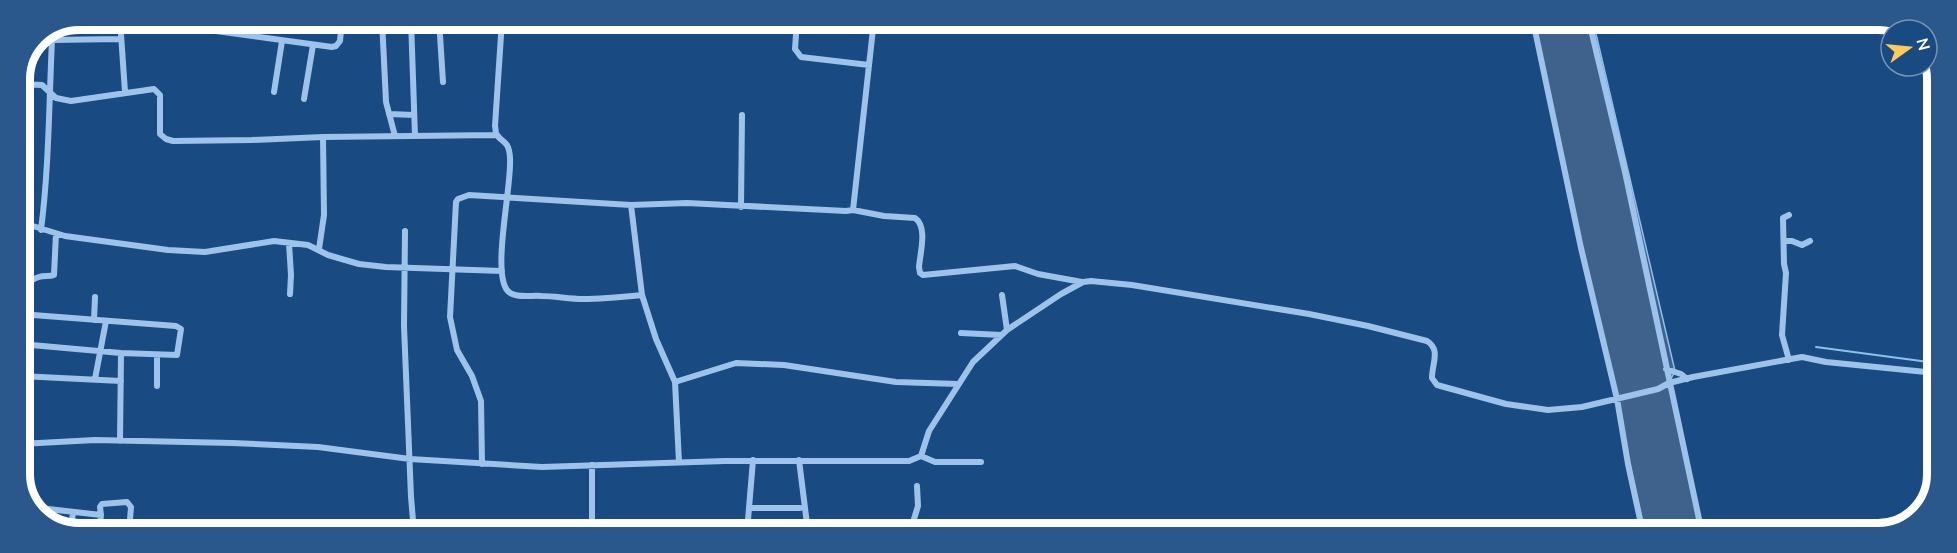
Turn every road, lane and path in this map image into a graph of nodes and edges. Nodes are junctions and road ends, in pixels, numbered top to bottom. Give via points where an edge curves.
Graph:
1 (121, 30) edge
2 (215, 30) edge
3 (341, 30) edge
4 (382, 30) edge
5 (411, 30) edge
6 (440, 30) edge
7 (501, 30) edge
8 (796, 30) edge
9 (873, 30) edge
10 (1535, 30) edge
11 (1591, 30) edge
12 (52, 39) joint
13 (121, 39) junction
14 (282, 41) junction
15 (313, 45) junction
16 (869, 65) junction
17 (443, 82) dead end
18 (30, 84) edge
19 (125, 92) junction
20 (274, 92) dead end
21 (51, 94) junction
22 (304, 99) dead end
23 (389, 114) junction
24 (414, 115) junction
25 (742, 116) dead end
26 (497, 135) junction
27 (395, 136) junction
28 (415, 136) junction
29 (323, 137) junction
30 (508, 197) junction
31 (631, 205) junction
32 (741, 207) junction
33 (853, 210) junction
34 (1789, 215) dead end
35 (30, 226) edge
36 (42, 230) junction
37 (405, 231) dead end
38 (56, 234) junction
39 (1784, 241) junction
40 (1810, 241) dead end
41 (289, 243) junction
42 (320, 249) junction
43 (404, 269) junction
44 (453, 269) junction
45 (502, 271) junction
46 (1083, 282) junction
47 (30, 283) edge
48 (290, 294) dead end
49 (642, 295) junction
50 (1002, 295) dead end
51 (95, 297) dead end
52 (30, 315) edge
53 (94, 320) junction
54 (106, 321) junction
55 (1007, 330) junction
56 (961, 333) dead end
57 (1001, 335) junction
58 (30, 345) edge
59 (101, 351) junction
60 (121, 353) junction
61 (156, 355) junction
62 (1789, 360) junction
63 (1666, 369) junction
64 (1927, 372) edge
65 (30, 376) edge
66 (1687, 378) junction
67 (95, 379) junction
68 (121, 381) junction
69 (675, 382) junction
70 (1669, 383) junction
71 (958, 384) junction
72 (157, 386) dead end
73 (1617, 399) junction
74 (120, 441) junction
75 (30, 443) edge
76 (921, 456) junction
77 (410, 459) junction
78 (753, 460) junction
79 (799, 460) junction
80 (679, 462) junction
81 (981, 462) dead end
82 (482, 464) junction
83 (592, 465) junction
84 (917, 486) dead end
85 (749, 508) junction
86 (800, 508) dead end
87 (45, 509) edge
88 (73, 513) junction
89 (101, 515) junction
90 (72, 522) edge
91 (100, 523) edge
92 (129, 523) edge
93 (414, 523) edge
94 (592, 523) edge
95 (748, 523) edge
96 (807, 523) edge
97 (915, 523) edge
98 (1641, 523) edge
99 (1700, 523) edge

1 - 13 street
2 - 14 street
3 - 15 street via 336,46
4 - 23 street
5 - 24 street
6 - 17 street
7 - 26 street
8 - 16 street via 795,49 801,57
9 - 16 street
10 - 73 street
11 - 63 street
12 - 13 street
12 - 21 street
13 - 19 street
14 - 15 street
14 - 20 street
15 - 22 street
16 - 33 street
18 - 21 street via 42,85
19 - 21 street via 71,101
19 - 29 street via 158,92 160,134 165,139
21 - 36 street
23 - 24 street
23 - 27 street
24 - 28 street
25 - 32 street
26 - 28 street
26 - 30 street via 507,144 510,156
27 - 28 street
27 - 29 street
29 - 42 street via 324,215
30 - 31 street
30 - 44 street via 469,195 456,202
30 - 45 street
31 - 32 street via 687,203
31 - 49 street
32 - 33 street
33 - 46 street via 919,220 923,227 919,267 923,275 1015,266
34 - 39 street via 1783,218
35 - 36 street
36 - 38 street
37 - 43 street
38 - 41 street via 205,252 268,242
38 - 47 street via 54,275
39 - 40 street via 1802,245
39 - 62 street via 1782,335
41 - 42 street
41 - 48 street
42 - 43 street via 359,264
43 - 44 street
43 - 77 street
44 - 45 street
44 - 82 street via 450,317 457,350 481,401
45 - 49 street via 507,291 512,294 585,299
46 - 55 street
46 - 73 street via 1132,285 1309,314 1427,341 1436,351 1432,378 1437,385 1506,404 1561,410
49 - 69 street
50 - 55 street
51 - 53 street
52 - 53 street
53 - 54 street
54 - 59 street
54 - 61 street via 180,328 179,354
55 - 57 street
56 - 57 street
57 - 71 street via 973,362
58 - 59 street
59 - 60 street
59 - 67 street
60 - 61 street
60 - 68 street
61 - 72 street
62 - 64 street via 1802,357
62 - 66 street
63 - 66 street
63 - 70 street
65 - 67 street
66 - 70 street
67 - 68 street
68 - 74 street
69 - 71 street via 736,363 784,365 896,382
69 - 80 street
70 - 73 street
70 - 99 street
71 - 76 street via 929,431
73 - 98 street
74 - 75 street
74 - 77 street via 318,447
76 - 79 street via 895,462
76 - 81 street via 935,462
77 - 82 street
77 - 93 street
78 - 79 street
78 - 80 street
78 - 85 street
79 - 96 street
80 - 83 street
82 - 83 street
83 - 94 street
84 - 97 street
85 - 86 street
85 - 95 street
87 - 88 street
88 - 89 street
88 - 90 street
89 - 91 street
89 - 92 street via 102,504 130,504

